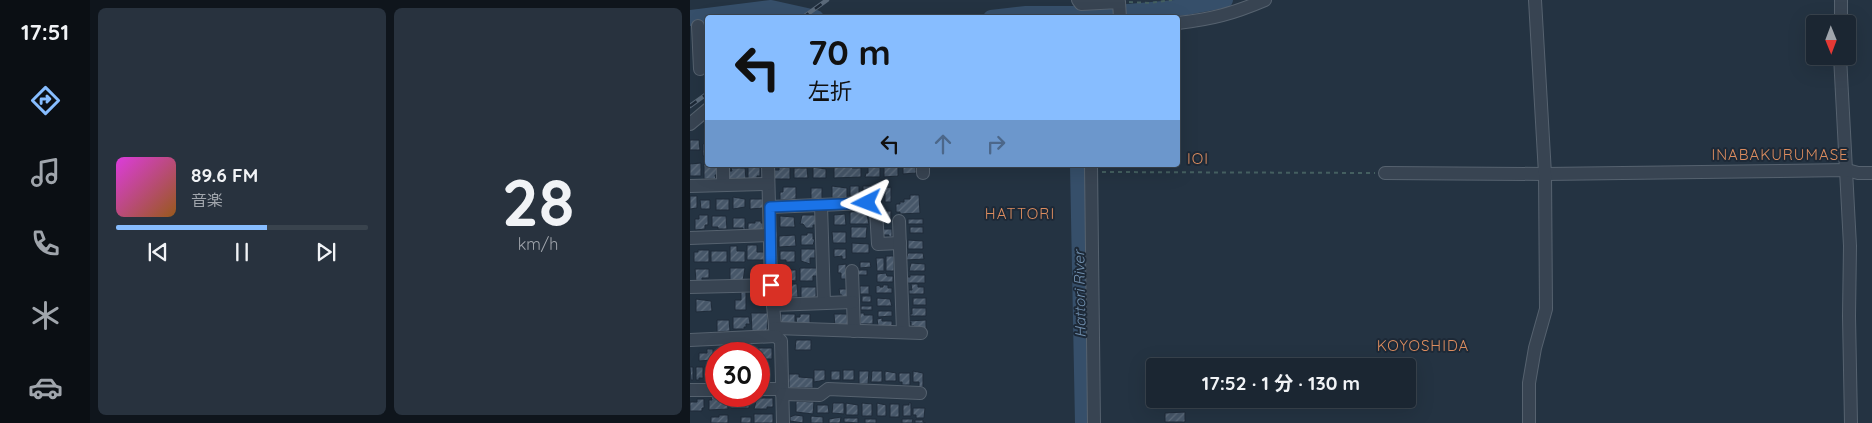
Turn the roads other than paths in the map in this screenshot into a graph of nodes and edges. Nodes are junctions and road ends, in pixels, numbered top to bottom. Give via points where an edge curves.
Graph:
1 (1078, 0) edge
2 (1265, 0) edge
3 (1535, 0) edge
4 (1841, 0) edge
5 (1120, 8) edge
6 (1841, 15) edge
7 (1180, 23) edge
8 (699, 26) edge
9 (1840, 65) edge
10 (700, 68) dead end
11 (705, 112) edge
12 (690, 124) edge
13 (723, 167) edge
14 (768, 167) edge
15 (1091, 168) edge
16 (1847, 170) junction
17 (1385, 173) road end
18 (1545, 174) junction
19 (1872, 174) edge
20 (768, 184) junction
21 (723, 185) junction
22 (690, 186) edge
23 (821, 205) junction
24 (770, 207) junction
25 (899, 221) dead end
26 (770, 235) junction
27 (690, 238) edge
28 (900, 243) junction
29 (852, 271) dead end
30 (771, 285) junction
31 (690, 288) edge
32 (853, 302) junction
33 (824, 303) junction
34 (773, 305) junction
35 (854, 331) junction
36 (776, 332) junction
37 (903, 332) junction
38 (921, 333) dead end
39 (690, 340) edge
40 (690, 390) edge
41 (705, 390) edge
42 (770, 390) edge
43 (782, 391) junction
44 (920, 393) dead end
45 (783, 423) edge
46 (1094, 423) edge
47 (1529, 423) edge
48 (1851, 423) edge

1 - 5 street via 1081,4
2 - 7 street via 1233,13
3 - 18 street
4 - 6 street
8 - 10 street
9 - 16 street
11 - 12 street
13 - 21 street
14 - 20 street
15 - 46 street
16 - 18 street
16 - 19 street
16 - 48 street
17 - 18 street
18 - 47 street via 1546,309 1535,348
20 - 21 street
20 - 24 street
21 - 22 street
23 - 24 street
23 - 28 street via 867,203 876,210 878,244
23 - 33 street
24 - 26 street
25 - 28 street
26 - 27 street
26 - 30 street
28 - 37 street
29 - 32 street
30 - 31 street
30 - 34 street
32 - 33 street
32 - 35 street
33 - 34 street
34 - 36 street
35 - 36 street
35 - 37 street
36 - 39 street
36 - 43 street via 781,341
37 - 38 street
40 - 41 street
42 - 43 street
43 - 44 street via 820,395 828,389
43 - 45 street

